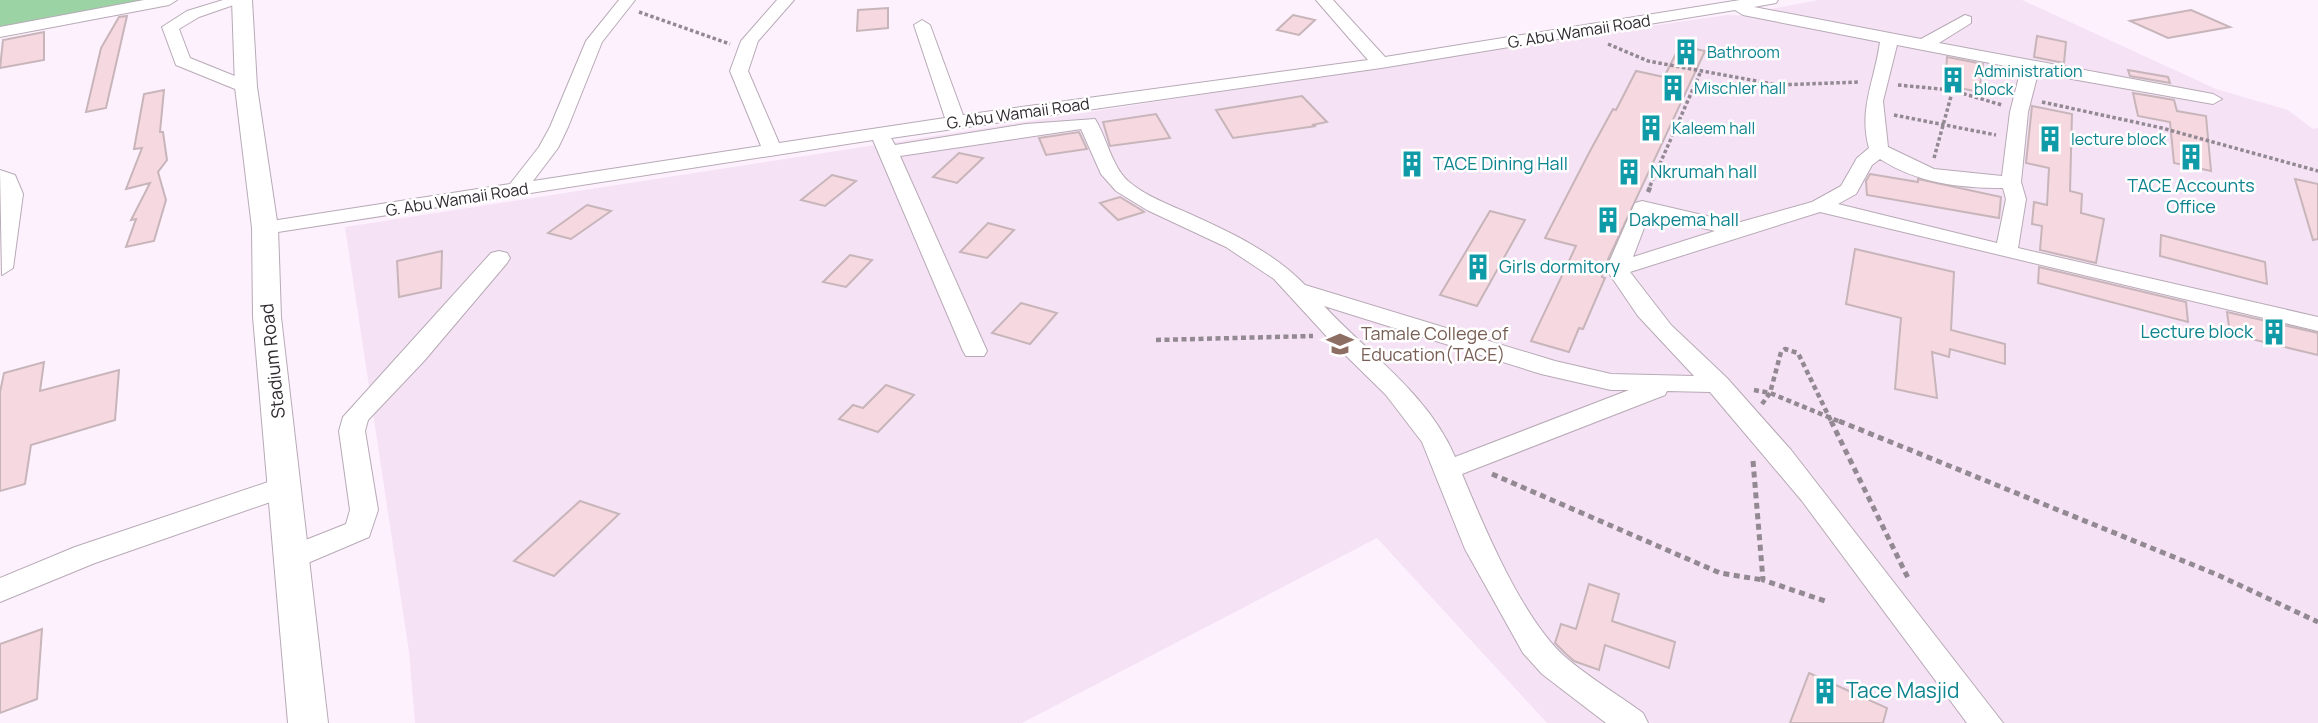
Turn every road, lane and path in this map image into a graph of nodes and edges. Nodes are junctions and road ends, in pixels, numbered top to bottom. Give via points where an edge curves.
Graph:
1 (169, 0) edge
2 (241, 0) edge
3 (786, 0) edge
4 (1324, 0) edge
5 (1770, 0) edge
6 (628, 4) edge
7 (1727, 7) junction
8 (1965, 20) dead end
9 (922, 25) dead end
10 (0, 32) edge
11 (1577, 32) junction
12 (1889, 37) junction
13 (1925, 44) junction
14 (744, 50) junction
15 (1381, 63) junction
16 (2031, 66) junction
17 (1701, 71) junction
18 (1877, 83) junction
19 (246, 87) junction
20 (1953, 89) junction
21 (2213, 99) dead end
22 (2022, 105) junction
23 (1874, 111) junction
24 (956, 122) junction
25 (1942, 124) junction
26 (2017, 140) junction
27 (884, 143) junction
28 (772, 150) junction
29 (1879, 150) junction
30 (2318, 171) edge
31 (0, 176) edge
32 (1930, 176) junction
33 (2011, 182) junction
34 (516, 190) junction
35 (1819, 206) junction
36 (1642, 207) junction
37 (265, 228) junction
38 (1738, 230) junction
39 (2006, 252) junction
40 (499, 258) dead end
41 (2, 268) dead end
42 (1617, 269) junction
43 (1300, 291) junction
44 (2318, 324) edge
45 (1338, 335) junction
46 (1156, 340) dead end
47 (975, 351) dead end
48 (1718, 384) junction
49 (1667, 385) junction
50 (1457, 466) junction
51 (286, 486) junction
52 (293, 557) junction
53 (1763, 580) dead end
54 (0, 591) edge
55 (2318, 622) edge
56 (308, 723) edge
57 (1631, 723) edge
58 (1986, 723) edge

1 - 10 street
2 - 19 main road, Stadium Road
2 - 19 street via 192,13 170,27 181,61
3 - 14 street
4 - 15 street
5 - 7 street, G. Abu Wamaii Road
6 - 14 path
6 - 34 street via 594,41 554,138
7 - 11 street, G. Abu Wamaii Road
7 - 12 street
8 - 13 street
9 - 24 street
11 - 15 street, G. Abu Wamaii Road
11 - 17 path via 1648,61
12 - 13 street
12 - 18 street via 1889,51
13 - 16 street
14 - 28 street via 739,71
15 - 24 street, G. Abu Wamaii Road
16 - 21 street
16 - 22 street
17 - 18 path via 1783,85
17 - 36 path
18 - 20 path
18 - 23 street
19 - 37 main road, Stadium Road
20 - 22 path
20 - 25 path
22 - 26 street
22 - 30 path via 2162,128
23 - 25 path
23 - 29 street
24 - 27 street, G. Abu Wamaii Road
25 - 26 path
25 - 32 path
26 - 33 street
27 - 28 street, G. Abu Wamaii Road
27 - 43 street via 1088,123 1111,174 1123,187 1234,242
27 - 47 street
28 - 34 street, G. Abu Wamaii Road
29 - 32 street
29 - 35 street via 1864,162 1849,190
31 - 41 street via 8,179 13,194
32 - 33 street
33 - 39 street via 2016,198
34 - 37 street, G. Abu Wamaii Road
35 - 38 street
35 - 39 street
36 - 38 street
36 - 42 street
37 - 51 main road, Stadium Road via 267,317
38 - 42 street
39 - 44 street
40 - 52 street via 424,347 356,417 352,431 364,510 359,530
42 - 48 street via 1660,331
43 - 45 street
43 - 49 street via 1550,368 1611,382
45 - 46 path
45 - 50 street via 1395,389
48 - 49 street
48 - 55 path via 1770,393 2218,575
48 - 58 street via 1863,558
49 - 50 street
50 - 53 path via 1720,573
50 - 57 street via 1479,549 1534,644 1553,665
51 - 52 main road, Stadium Road
51 - 54 street via 85,555
52 - 56 main road, Stadium Road

